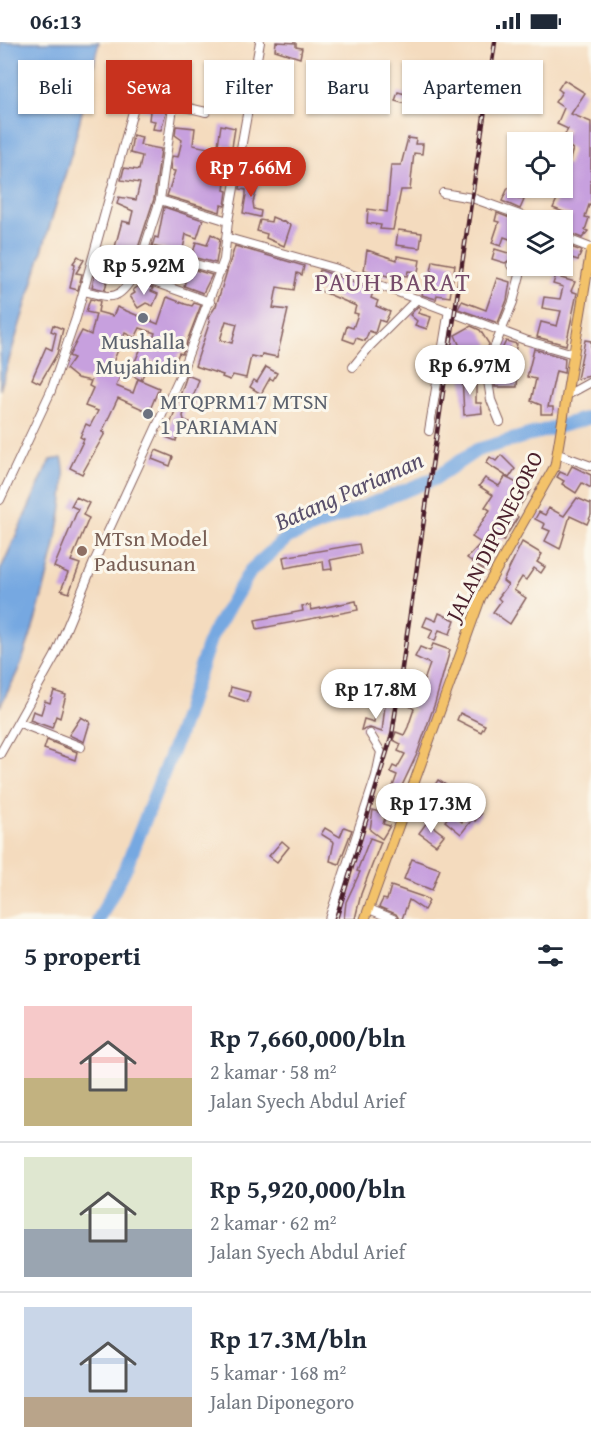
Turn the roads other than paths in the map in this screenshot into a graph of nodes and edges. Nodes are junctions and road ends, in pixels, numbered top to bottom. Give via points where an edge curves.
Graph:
1 (260, 42) edge
2 (132, 114) edge
3 (172, 114) edge
4 (443, 193) dead end
5 (160, 200) junction
6 (507, 210) edge
7 (228, 221) junction
8 (228, 238) junction
9 (573, 242) edge
10 (591, 249) edge
11 (144, 250) junction
12 (221, 271) junction
13 (134, 275) junction
14 (520, 276) edge
15 (84, 291) junction
16 (417, 299) junction
17 (210, 302) junction
18 (449, 310) junction
19 (501, 331) junction
20 (574, 354) junction
21 (353, 367) dead end
22 (591, 382) edge
23 (568, 394) junction
24 (500, 422) dead end
25 (429, 431) dead end
26 (558, 454) junction
27 (591, 466) edge
28 (0, 500) edge
29 (20, 723) junction
30 (370, 734) dead end
31 (81, 747) dead end
32 (0, 754) edge
33 (369, 909) junction
34 (329, 919) edge
35 (365, 919) edge
36 (393, 919) edge

1 - 7 street
2 - 15 street
3 - 5 street
4 - 6 street
5 - 7 street
5 - 11 street
7 - 8 street
8 - 12 street
8 - 16 street via 334,268
9 - 10 street
10 - 20 main road, JALAN DIPONEGORO
11 - 12 street
11 - 13 street
12 - 17 street
13 - 15 street via 123,292 114,297
13 - 17 street
14 - 19 street
15 - 28 street via 51,391
16 - 18 street
16 - 21 street
17 - 29 street via 60,645
18 - 19 street
18 - 25 street
19 - 20 street
19 - 24 street via 486,372
20 - 23 main road, JALAN DIPONEGORO
22 - 23 street
23 - 26 main road, JALAN DIPONEGORO
26 - 27 street
26 - 33 main road, JALAN DIPONEGORO via 548,482 481,597
29 - 31 street
29 - 32 street
30 - 34 street via 381,752 378,768
33 - 35 main road, JALAN DIPONEGORO
33 - 36 street

